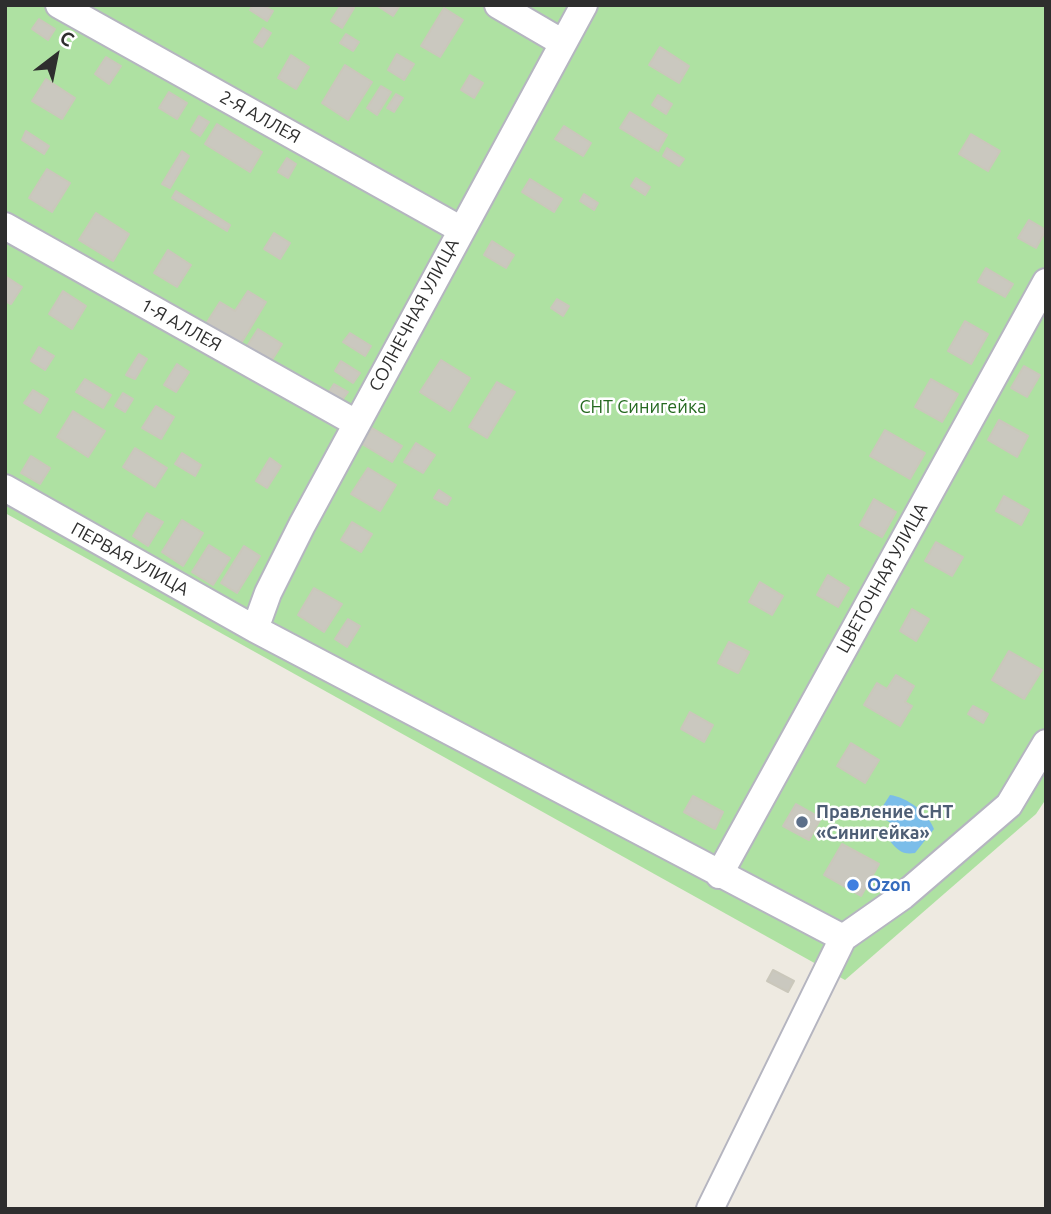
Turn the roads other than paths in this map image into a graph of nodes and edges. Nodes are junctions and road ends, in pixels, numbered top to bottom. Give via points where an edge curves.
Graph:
1 (59, 5) edge
2 (498, 5) edge
3 (584, 5) edge
4 (563, 43) junction
5 (5, 226) edge
6 (460, 229) junction
7 (1046, 282) edge
8 (356, 423) junction
9 (5, 488) edge
10 (255, 629) junction
11 (1046, 743) edge
12 (719, 875) junction
13 (843, 938) junction
14 (710, 1209) edge

1 - 6 street, 2-Я АЛЛЕЯ
2 - 4 street
3 - 4 street, СОЛНЕЧНАЯ УЛИЦА
4 - 6 street, СОЛНЕЧНАЯ УЛИЦА
5 - 8 street, 1-Я АЛЛЕЯ
6 - 8 street, СОЛНЕЧНАЯ УЛИЦА
7 - 12 street, ЦВЕТОЧНАЯ УЛИЦА
8 - 10 street, СОЛНЕЧНАЯ УЛИЦА via 302,525
9 - 10 street, ПЕРВАЯ УЛИЦА
10 - 12 street, ПЕРВАЯ УЛИЦА
11 - 13 street via 1009,805 903,896
12 - 13 street, ПЕРВАЯ УЛИЦА
13 - 14 street

